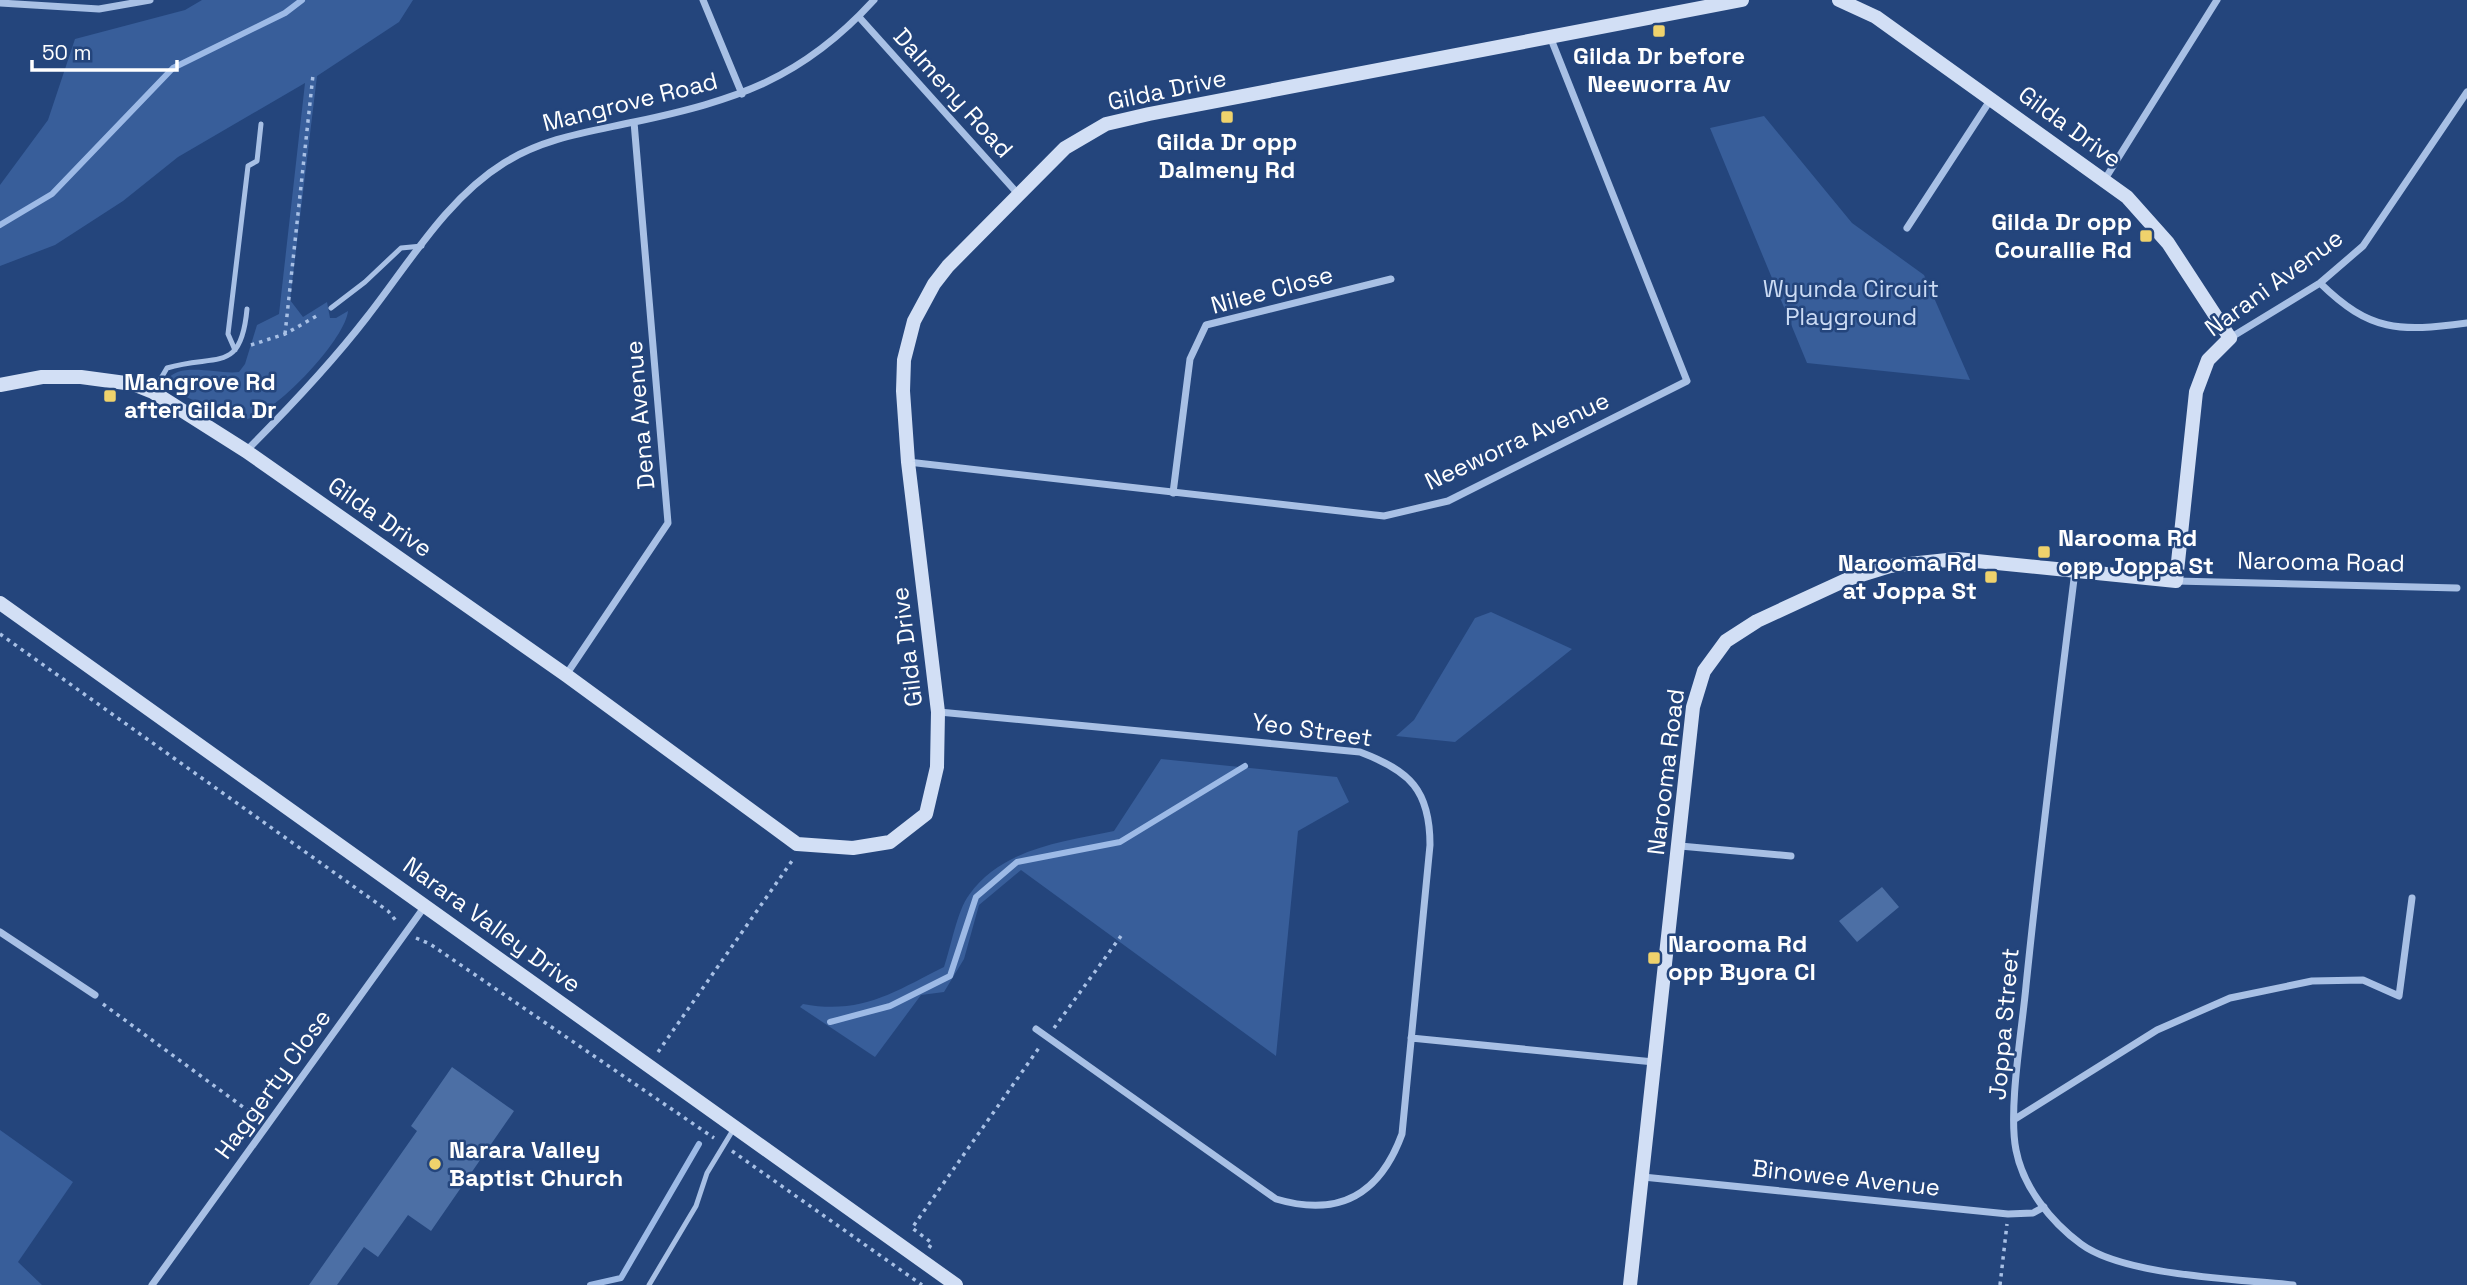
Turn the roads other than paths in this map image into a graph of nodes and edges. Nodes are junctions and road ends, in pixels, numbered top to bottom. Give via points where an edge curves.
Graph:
1 (150, 0) edge
2 (703, 0) edge
3 (874, 0) edge
4 (1742, 0) edge
5 (1839, 0) edge
6 (2217, 0) edge
7 (0, 3) edge
8 (859, 17) junction
9 (1551, 39) junction
10 (2467, 92) edge
11 (742, 94) junction
12 (1991, 99) junction
13 (634, 122) junction
14 (261, 124) dead end
15 (2105, 179) junction
16 (1018, 195) junction
17 (1907, 228) dead end
18 (422, 246) junction
19 (1391, 279) dead end
20 (2320, 283) junction
21 (331, 307) road end
22 (247, 309) dead end
23 (2467, 323) edge
24 (2230, 338) junction
25 (235, 350) junction
26 (0, 385) edge
27 (153, 392) junction
28 (246, 451) junction
29 (908, 462) junction
30 (1173, 493) junction
31 (2075, 570) junction
32 (2176, 581) junction
33 (2457, 588) dead end
34 (0, 603) edge
35 (566, 675) junction
36 (938, 712) junction
37 (1680, 846) junction
38 (1791, 856) dead end
39 (2412, 898) dead end
40 (426, 906) junction
41 (0, 932) edge
42 (95, 995) road end
43 (1036, 1029) dead end
44 (1411, 1038) junction
45 (1656, 1062) junction
46 (2015, 1119) junction
47 (735, 1127) junction
48 (1643, 1177) junction
49 (2044, 1207) junction
50 (152, 1285) edge
51 (649, 1285) edge
52 (956, 1285) edge
53 (1630, 1285) edge
54 (2293, 1285) edge

1 - 7 street via 99,9
2 - 11 street
3 - 8 street, Mangrove Road
4 - 9 street, Gilda Drive
5 - 12 street, Gilda Drive via 1877,17
6 - 15 street
8 - 11 street, Mangrove Road via 808,61
8 - 16 street, Dalmeny Road
9 - 16 street, Gilda Drive via 1106,124 1065,148
9 - 30 street, Neeworra Avenue via 1687,381 1447,501 1384,516
10 - 20 street, Narani Avenue via 2375,232
11 - 13 street, Mangrove Road
12 - 15 street, Gilda Drive
12 - 17 street
13 - 18 street, Mangrove Road via 565,135 531,147 474,186
13 - 35 street, Dena Avenue via 668,523
14 - 25 lane via 257,161 248,166 229,321 228,334
15 - 24 street, Gilda Drive via 2157,228
16 - 29 street, Gilda Drive via 948,266 914,321 904,360
18 - 21 lane via 401,248
18 - 28 street, Mangrove Road via 301,397
19 - 30 street, Nilee Close via 1206,325 1190,359
20 - 23 street via 2354,313 2384,324 2434,328
20 - 24 street, Narani Avenue
22 - 25 lane via 244,338
24 - 32 street, Narani Avenue via 2208,360 2196,392
25 - 27 lane via 217,361 167,368
26 - 27 street, Gilda Drive via 81,376
27 - 28 street, Gilda Drive
28 - 35 street, Gilda Drive
29 - 30 street, Neeworra Avenue
29 - 36 street, Gilda Drive
31 - 32 street, Narooma Road
31 - 37 street, Narooma Road via 1966,559 1919,561 1848,579 1741,631 1715,654 1697,688
31 - 46 street, Joppa Street
32 - 33 street, Narooma Road
34 - 40 street, Narara Valley Drive
35 - 36 street, Gilda Drive via 804,845 853,848 890,842 926,814 937,767
36 - 44 street, Yeo Street via 1360,752 1398,770 1420,792 1430,823
37 - 38 street
37 - 45 street, Narooma Road
39 - 46 street via 2399,996 2363,980 2312,981 2230,998 2157,1030
40 - 47 street, Narara Valley Drive
40 - 50 street, Haggerty Close
41 - 42 street
43 - 44 street, Yeo Street via 1251,1184 1276,1199 1310,1206 1352,1198 1382,1176 1402,1134
44 - 45 street
45 - 48 street, Narooma Road
46 - 49 street, Joppa Street via 2016,1150 2028,1185
47 - 51 lane via 707,1173 703,1194
47 - 52 street, Narara Valley Drive
48 - 49 street, Binowee Avenue via 2008,1214 2033,1213
48 - 53 street, Narooma Road
49 - 54 street, Joppa Street via 2081,1244 2108,1258

